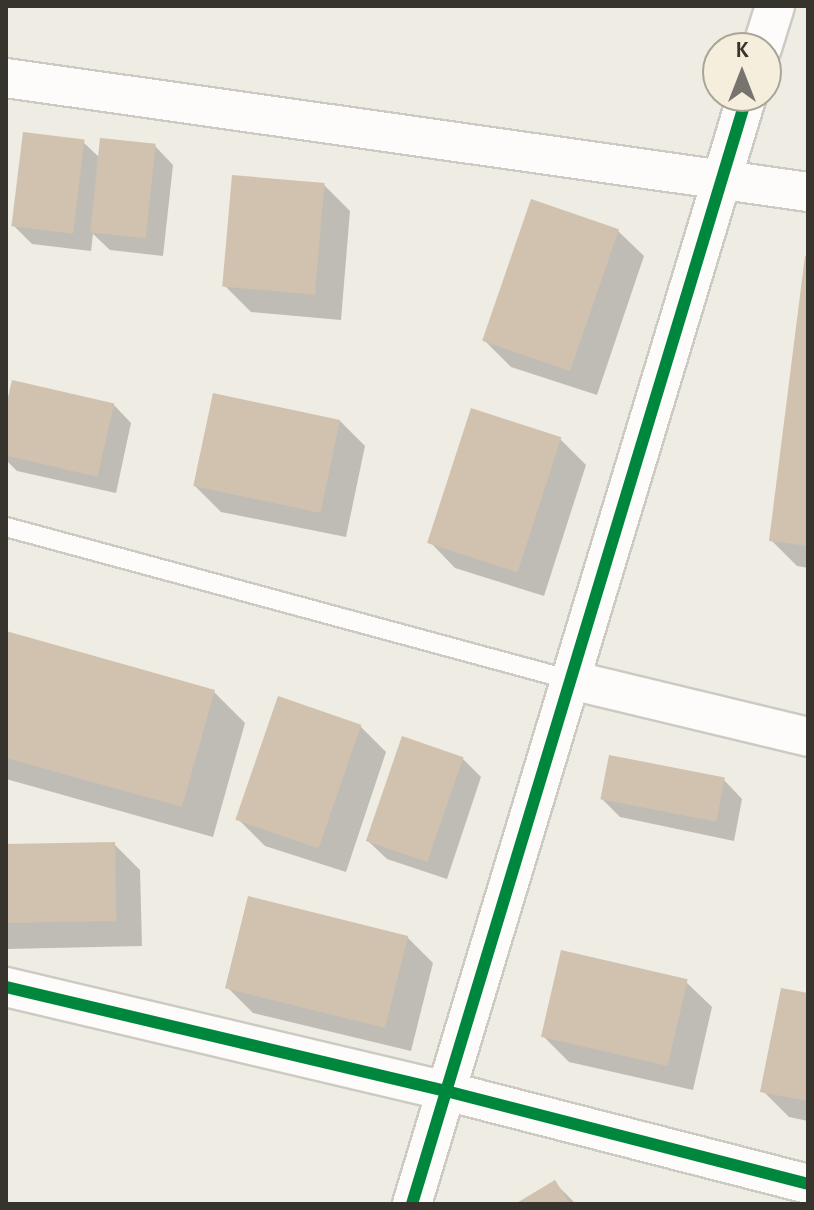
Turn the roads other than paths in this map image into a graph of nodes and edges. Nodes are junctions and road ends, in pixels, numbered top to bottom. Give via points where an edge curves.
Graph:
1 (775, 6) edge
2 (767, 32) edge
3 (6, 78) edge
4 (742, 112) edge
5 (722, 179) junction
6 (808, 192) edge
7 (6, 527) edge
8 (571, 680) junction
9 (808, 737) edge
10 (6, 987) edge
11 (446, 1091) junction
12 (808, 1184) edge
13 (412, 1204) edge

1 - 2 street
3 - 5 street
4 - 5 street
5 - 6 street
5 - 8 street
7 - 8 lane
8 - 9 street
8 - 11 street
10 - 11 street
11 - 12 street
11 - 13 street

